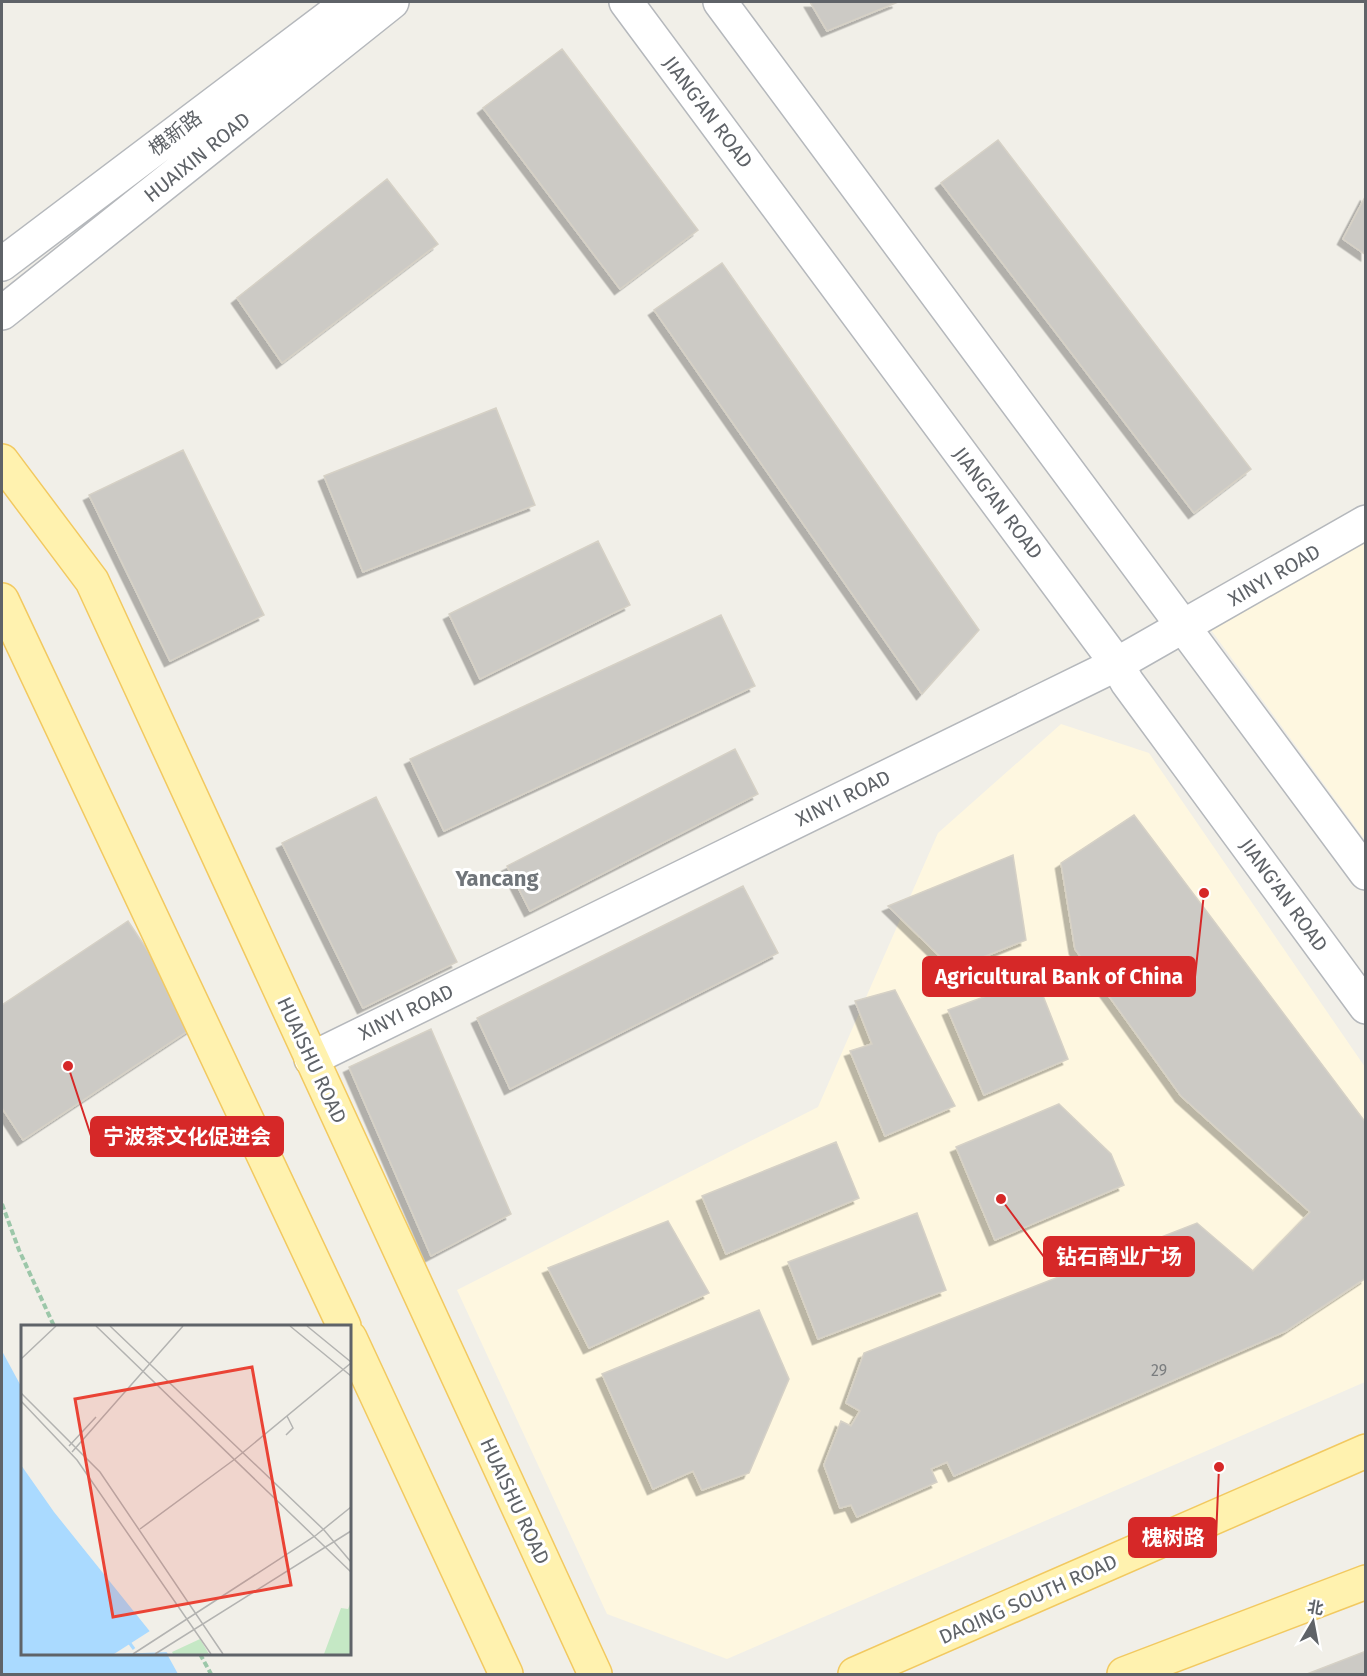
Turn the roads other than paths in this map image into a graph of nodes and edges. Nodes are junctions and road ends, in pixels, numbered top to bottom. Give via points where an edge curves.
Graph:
1 (349, 2) edge
2 (392, 2) edge
3 (626, 2) edge
4 (720, 2) edge
5 (2, 264) edge
6 (2, 313) edge
7 (2, 460) edge
8 (1365, 522) edge
9 (2, 600) edge
10 (1184, 626) junction
11 (1117, 664) junction
12 (1365, 873) edge
13 (1365, 1007) edge
14 (311, 1059) junction
15 (344, 1325) edge
16 (351, 1340) edge
17 (1365, 1451) edge
18 (1365, 1582) edge
19 (506, 1674) edge
20 (595, 1674) edge
21 (855, 1674) edge
22 (1124, 1674) edge

1 - 5 street, 槐新路
2 - 6 street, HUAIXIN ROAD
3 - 11 street, JIANG'AN ROAD
4 - 10 street
7 - 14 main road, HUAISHU ROAD via 92,581
8 - 10 street, XINYI ROAD
9 - 15 main road
10 - 11 street, XINYI ROAD
10 - 12 street
11 - 13 street, JIANG'AN ROAD
11 - 14 street, XINYI ROAD
14 - 20 main road, HUAISHU ROAD
16 - 19 main road
17 - 21 main road, DAQING SOUTH ROAD
18 - 22 main road

